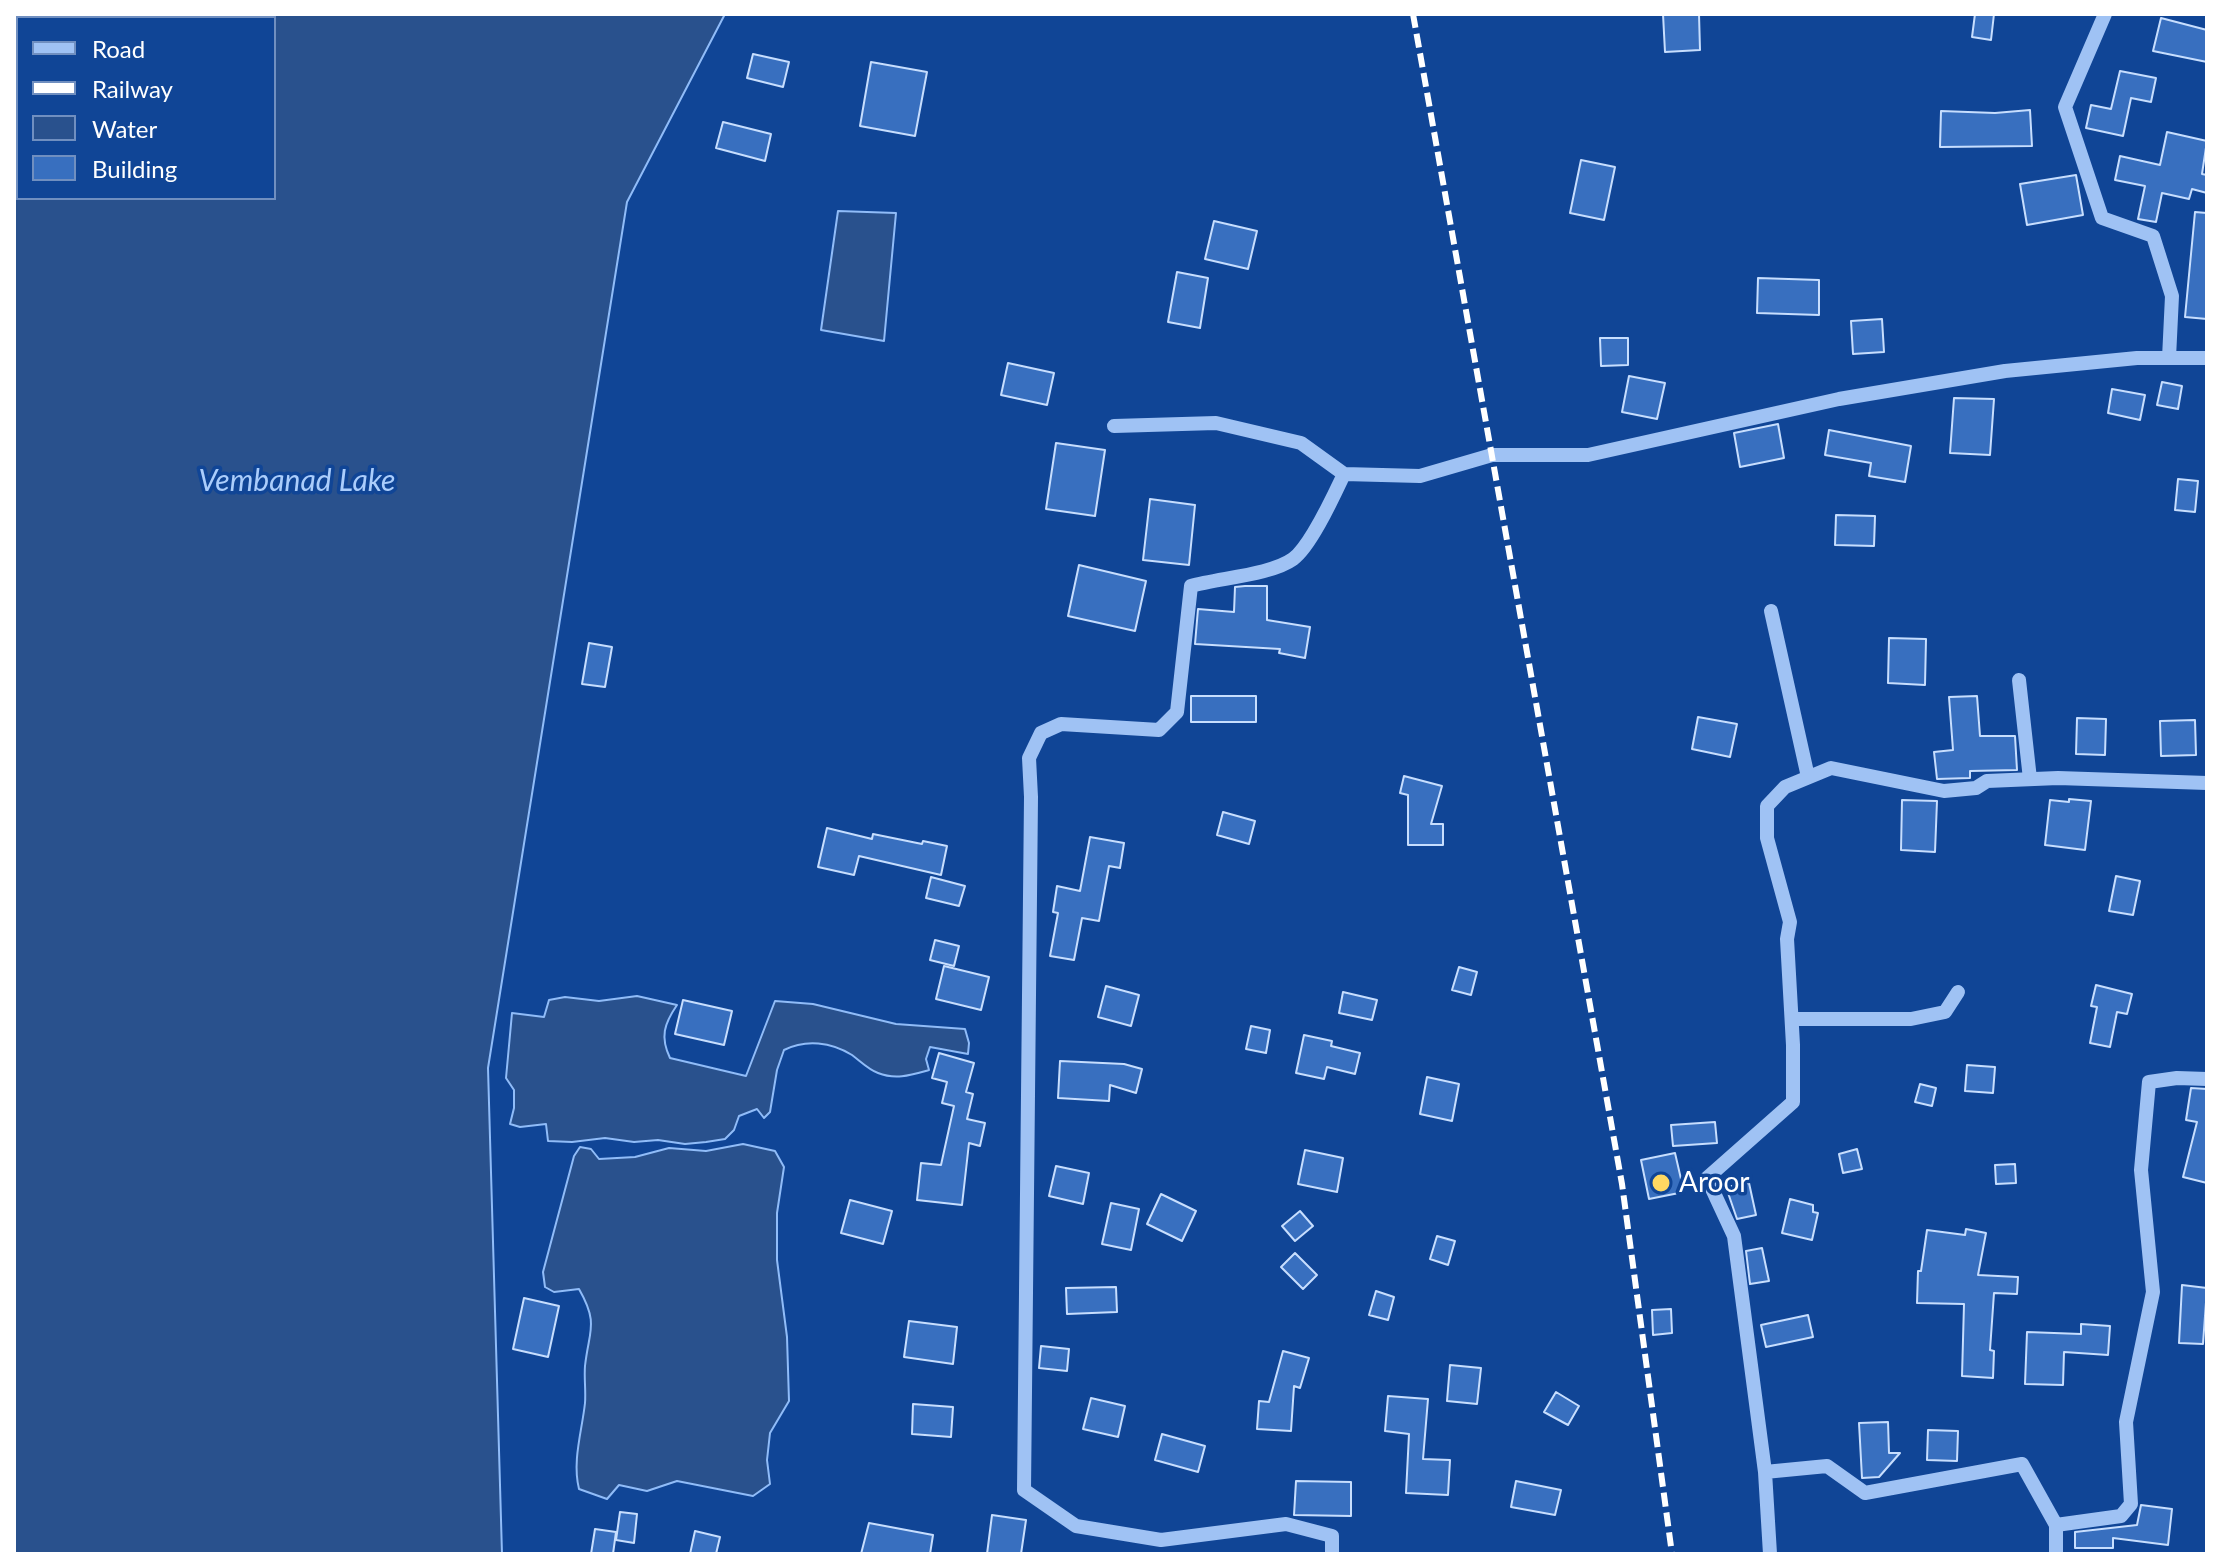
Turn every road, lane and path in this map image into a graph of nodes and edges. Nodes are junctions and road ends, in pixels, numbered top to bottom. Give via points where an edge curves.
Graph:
1 (2105, 14) edge
2 (2169, 358) junction
3 (2207, 358) edge
4 (1114, 426) dead end
5 (1344, 474) junction
6 (1771, 611) dead end
7 (2019, 680) dead end
8 (1808, 777) junction
9 (2030, 779) junction
10 (2207, 783) edge
11 (1958, 992) dead end
12 (1792, 1019) junction
13 (2207, 1079) edge
14 (1765, 1472) junction
15 (2056, 1525) junction
16 (1332, 1554) edge
17 (1770, 1554) edge
18 (2056, 1554) edge

1 - 2 street via 2065,107 2102,218 2153,236 2172,296
2 - 3 street
2 - 5 street via 2005,371 1839,399 1588,455 1492,455 1420,476
4 - 5 street via 1216,423 1301,443
5 - 16 street via 1320,522 1293,559 1191,586 1177,712 1159,730 1061,724 1041,733 1029,758 1024,1490 1076,1526 1161,1540 1286,1524 1332,1536
6 - 8 street
7 - 9 street
8 - 9 street via 1831,768 1944,791
8 - 12 street via 1785,787 1767,806 1767,838 1790,922
9 - 10 street
11 - 12 street via 1945,1012 1911,1019
12 - 14 street via 1793,1102 1707,1178 1734,1236
13 - 15 street via 2149,1082 2141,1170 2153,1292 2126,1422 2131,1504 2121,1516
14 - 15 street via 1827,1466 1865,1493 2022,1464
14 - 17 street
15 - 18 street

